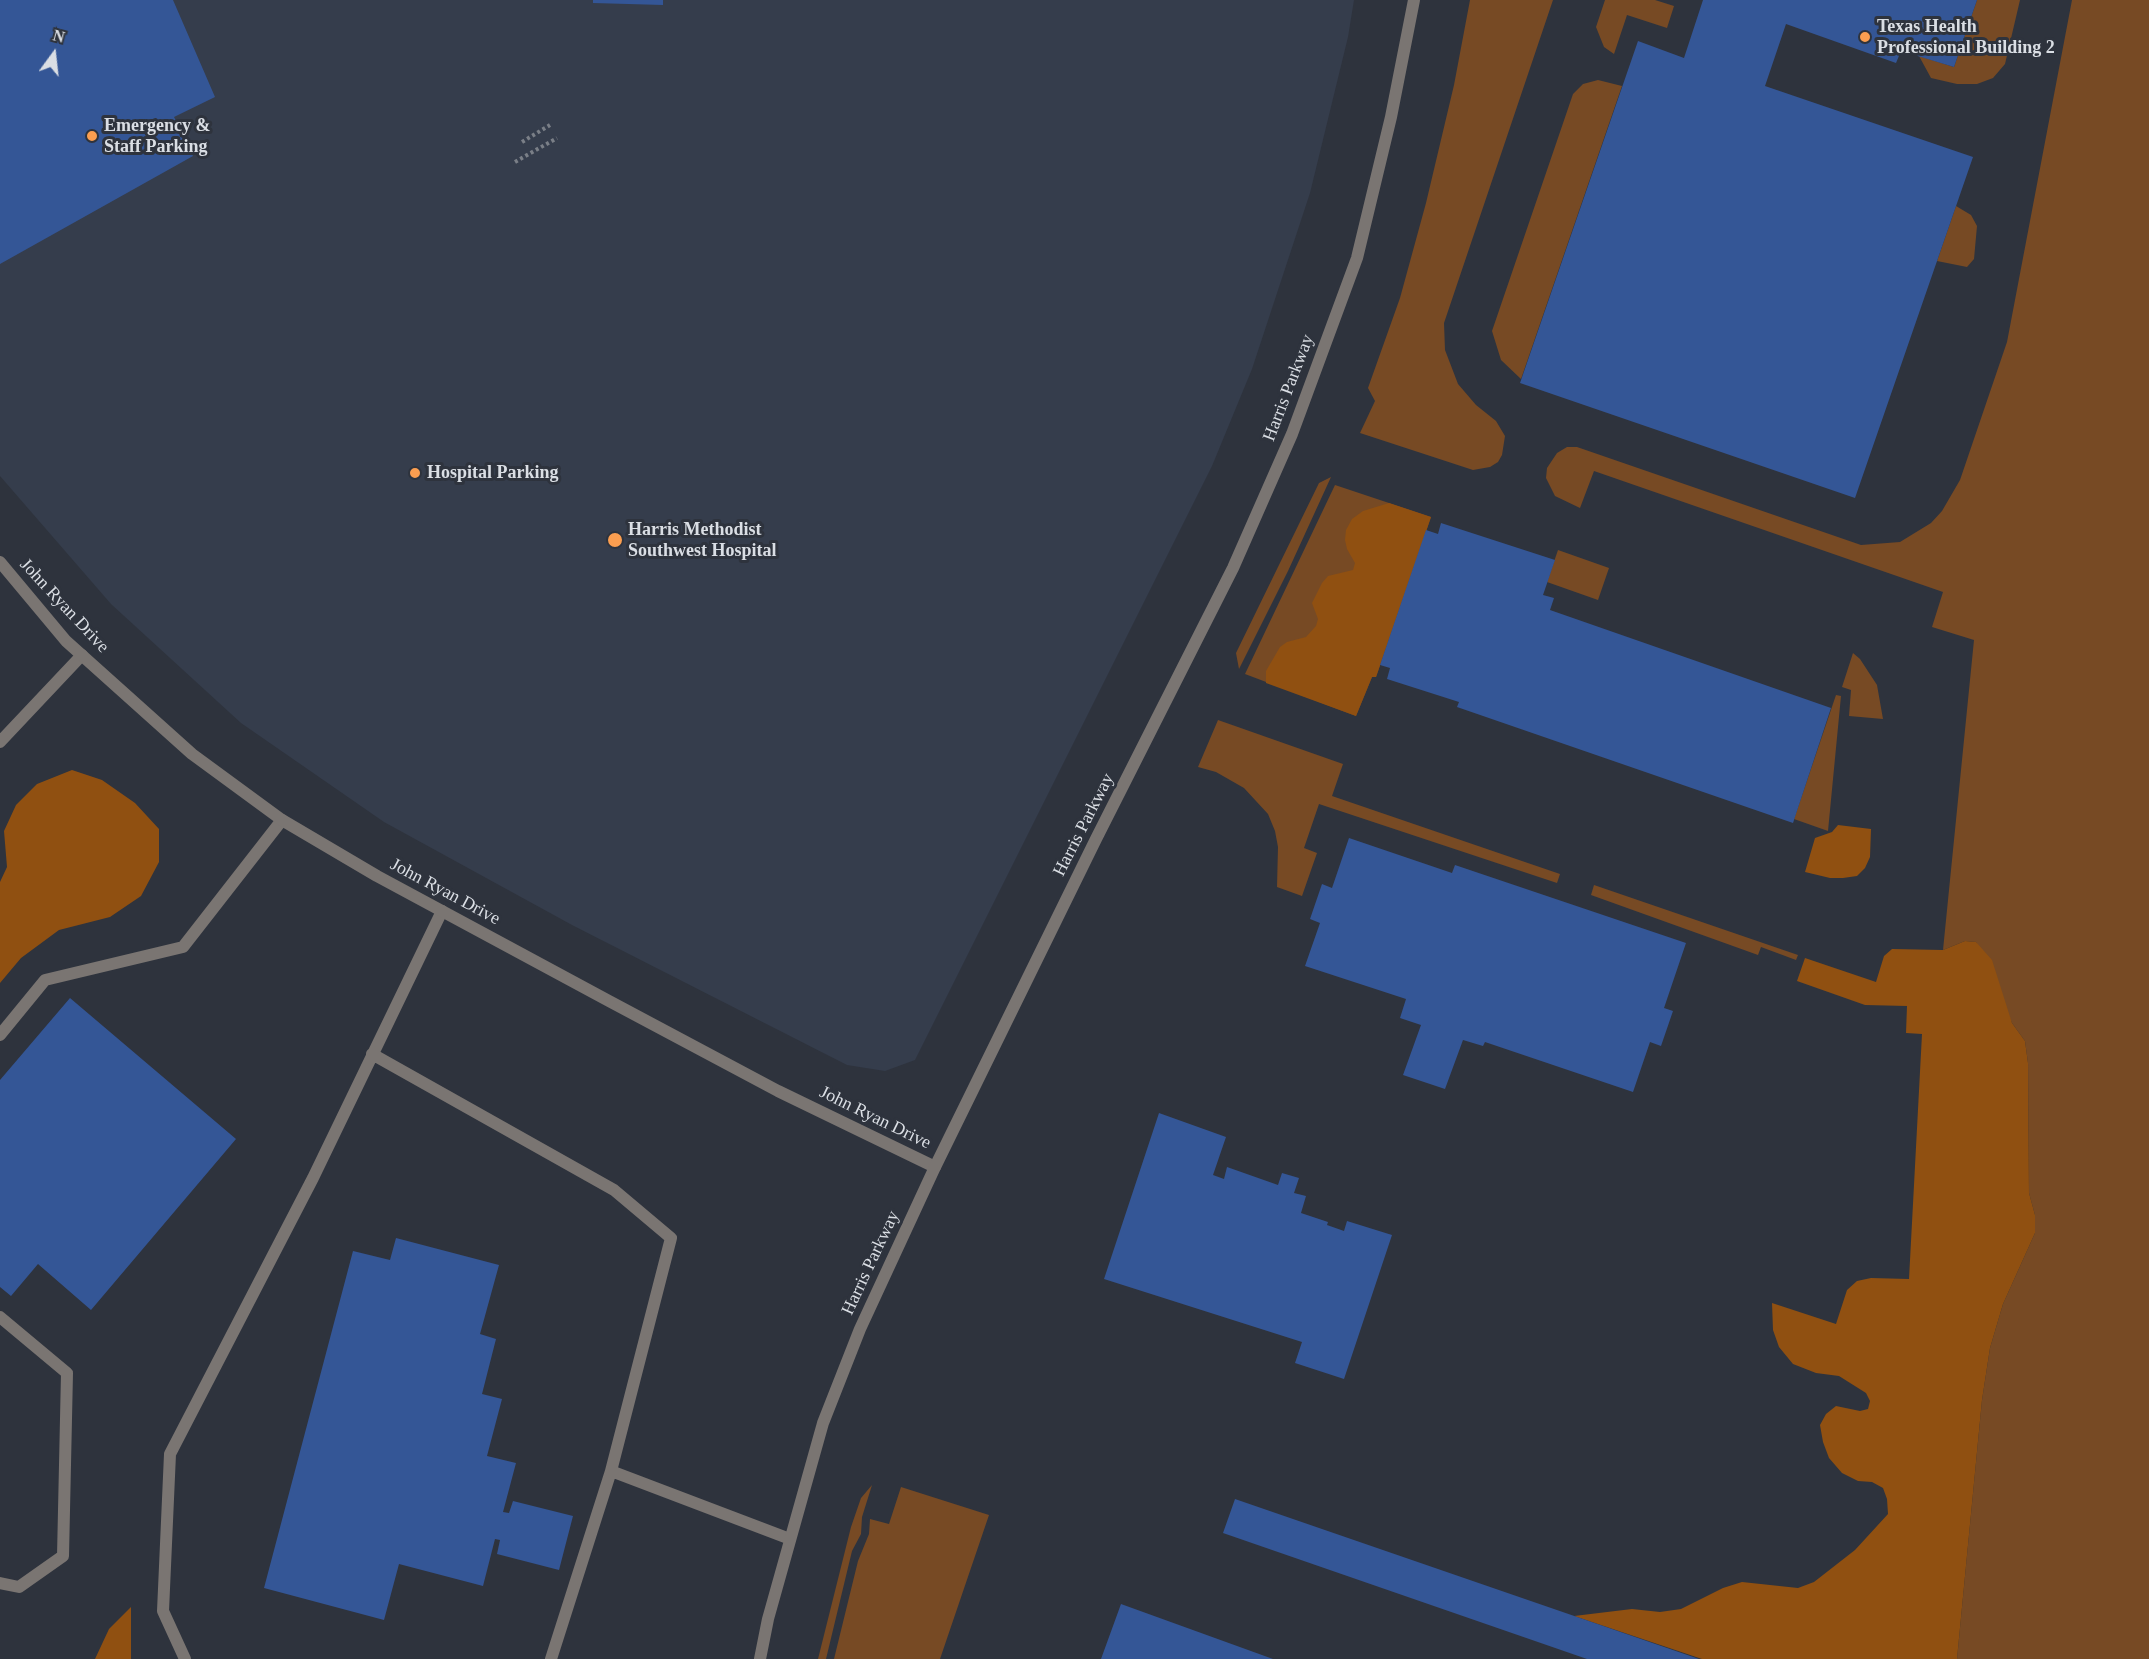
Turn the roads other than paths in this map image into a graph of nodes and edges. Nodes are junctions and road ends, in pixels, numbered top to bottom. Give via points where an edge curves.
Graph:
1 (1414, 0) edge
2 (0, 562) edge
3 (82, 655) junction
4 (0, 742) edge
5 (282, 820) junction
6 (442, 911) junction
7 (0, 1035) edge
8 (372, 1054) junction
9 (935, 1167) junction
10 (0, 1317) edge
11 (612, 1471) junction
12 (790, 1539) junction
13 (0, 1583) edge
14 (185, 1659) edge
15 (551, 1659) edge
16 (760, 1659) edge

1 - 9 street, Harris Parkway via 1357,258 1292,434 1233,568
2 - 3 street, John Ryan Drive
3 - 4 street
3 - 5 street, John Ryan Drive via 192,753
5 - 6 street, John Ryan Drive
5 - 7 street via 183,946 45,980
6 - 8 street
6 - 9 street, John Ryan Drive via 778,1091
8 - 11 street via 614,1190 672,1238
8 - 14 street via 313,1178 170,1454 163,1611
9 - 12 street, Harris Parkway via 860,1329 823,1423
10 - 13 street via 68,1373 63,1556 19,1587
11 - 12 street
11 - 15 street
12 - 16 street, Harris Parkway

